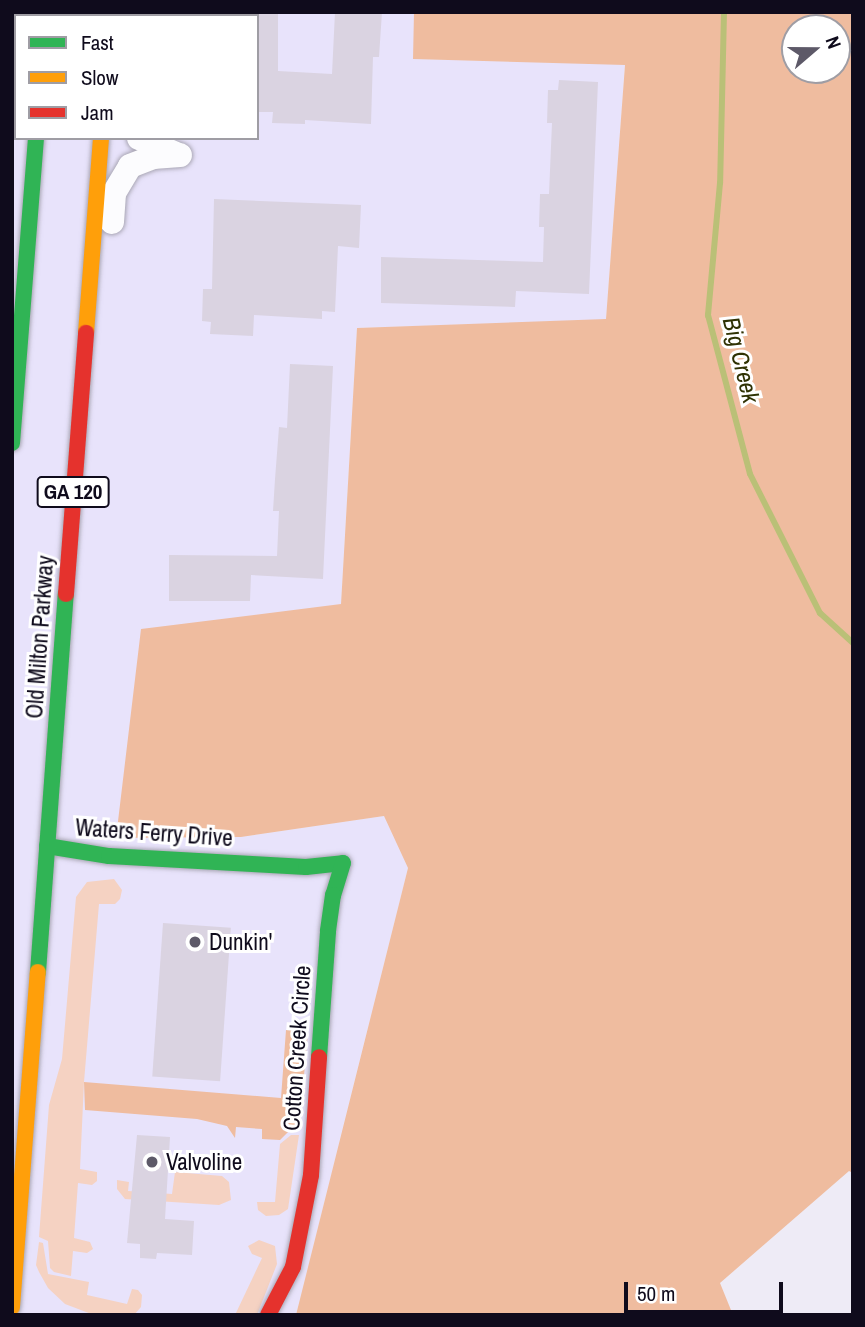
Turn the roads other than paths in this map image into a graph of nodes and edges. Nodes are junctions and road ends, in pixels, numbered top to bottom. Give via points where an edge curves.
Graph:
1 (36, 140) edge
2 (101, 140) edge
3 (144, 140) edge
4 (83, 375) junction
5 (12, 443) edge
6 (47, 846) junction
7 (258, 863) joint
8 (12, 1307) edge
9 (268, 1315) edge

1 - 5 main road
2 - 4 main road, Old Milton Parkway / GA 120
3 - 4 street via 180,155 153,157 130,166 114,193 105,330
4 - 6 main road, Old Milton Parkway / GA 120
6 - 7 main road, Waters Ferry Drive via 109,856
6 - 8 main road, Old Milton Parkway / GA 120
7 - 9 main road, Cotton Creek Circle via 306,867 343,863 332,895 328,932 311,1175 293,1267

